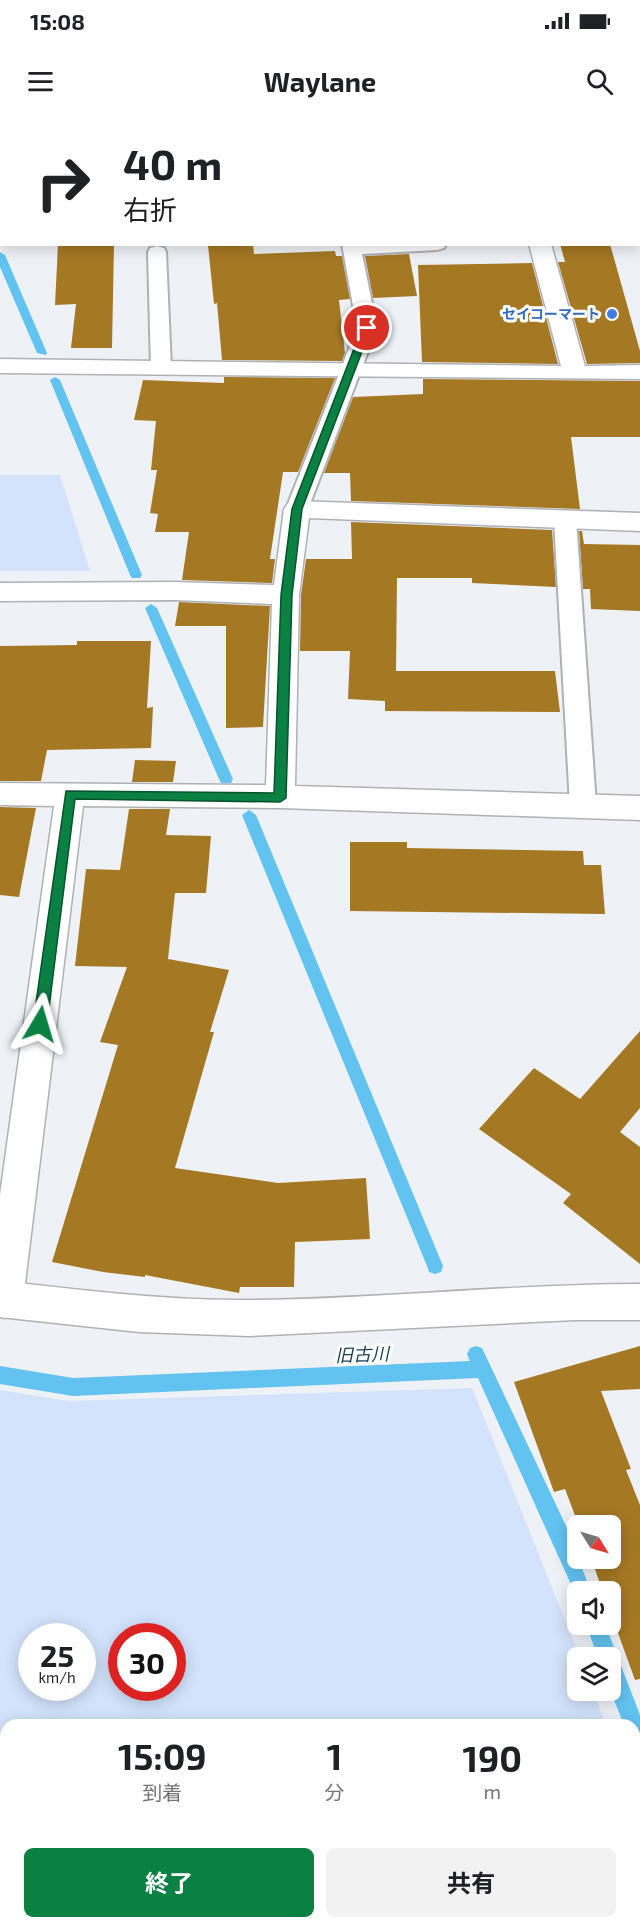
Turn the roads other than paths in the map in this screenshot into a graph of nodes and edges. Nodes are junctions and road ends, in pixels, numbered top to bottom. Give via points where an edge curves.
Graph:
1 (380, 246) edge
2 (541, 246) edge
3 (351, 247) edge
4 (157, 252) dead end
5 (0, 366) edge
6 (160, 368) junction
7 (350, 370) junction
8 (640, 372) edge
9 (575, 373) junction
10 (297, 509) junction
11 (565, 519) junction
12 (640, 522) edge
13 (0, 592) edge
14 (286, 595) junction
15 (0, 794) edge
16 (70, 794) junction
17 (280, 798) junction
18 (583, 805) junction
19 (640, 808) edge
20 (2, 1300) edge
21 (640, 1302) edge

1 - 3 lane
2 - 9 street
3 - 7 lane via 367,328
4 - 6 lane
5 - 6 street
6 - 7 street
7 - 9 street
7 - 10 lane
8 - 9 street
10 - 11 street
10 - 14 street
11 - 12 street
11 - 18 lane
13 - 14 street
14 - 17 street
15 - 16 street
16 - 17 street
16 - 20 street
17 - 18 street
18 - 19 street
20 - 21 street via 139,1314 249,1318

